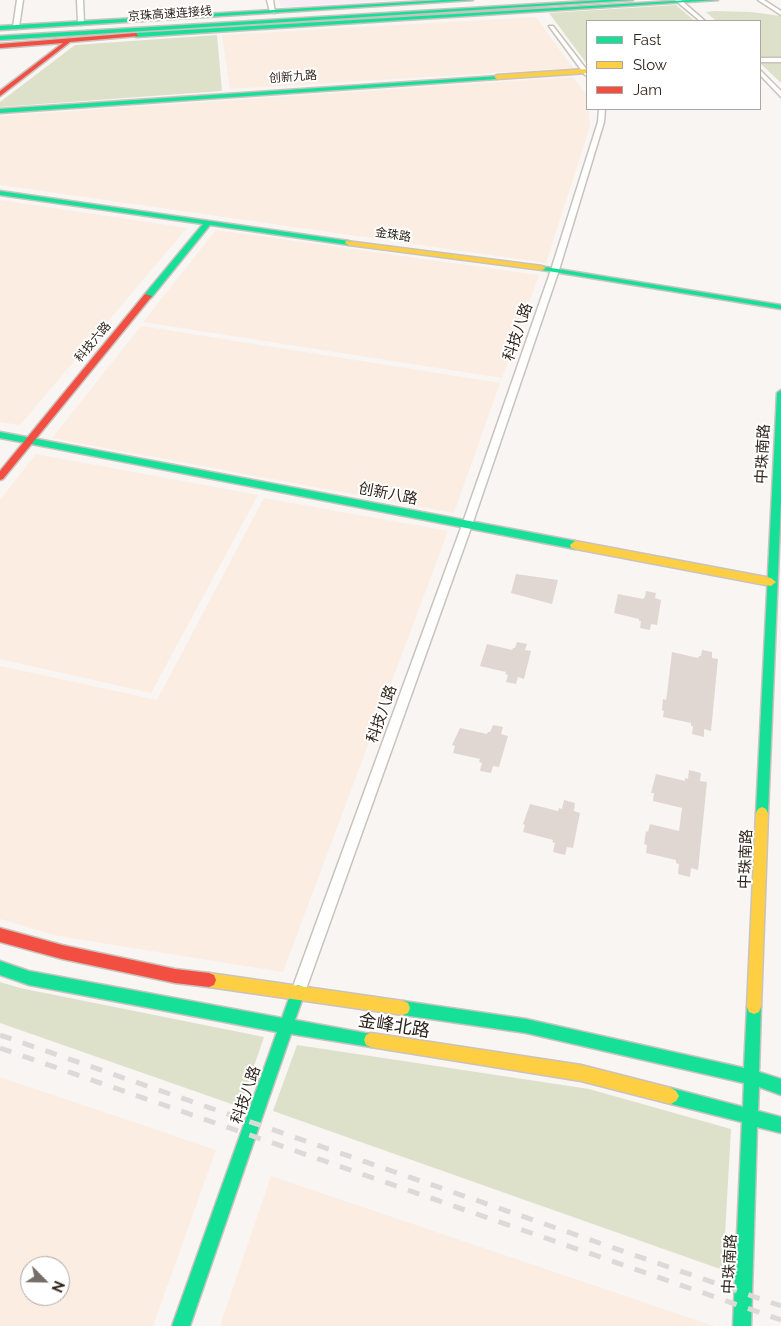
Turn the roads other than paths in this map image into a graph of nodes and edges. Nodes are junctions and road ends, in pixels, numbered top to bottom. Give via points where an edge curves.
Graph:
1 (20, 0) edge
2 (80, 0) edge
3 (270, 0) edge
4 (559, 0) edge
5 (630, 0) edge
6 (715, 0) edge
7 (761, 0) edge
8 (679, 1) edge
9 (466, 3) edge
10 (273, 12) junction
11 (781, 13) edge
12 (311, 15) junction
13 (183, 17) junction
14 (702, 20) edge
15 (81, 23) junction
16 (16, 27) junction
17 (551, 27) dead end
18 (0, 28) edge
19 (0, 33) edge
20 (0, 38) edge
21 (69, 40) junction
22 (0, 46) edge
23 (761, 60) edge
24 (781, 60) edge
25 (586, 71) edge
26 (586, 72) edge
27 (761, 73) edge
28 (0, 94) edge
29 (781, 95) edge
30 (602, 110) edge
31 (0, 111) edge
32 (0, 193) edge
33 (207, 224) junction
34 (555, 270) junction
35 (781, 307) edge
36 (781, 393) edge
37 (0, 435) edge
38 (29, 440) junction
39 (0, 477) edge
40 (467, 524) junction
41 (771, 582) junction
42 (0, 935) edge
43 (0, 968) edge
44 (298, 992) junction
45 (285, 1026) junction
46 (752, 1078) junction
47 (781, 1087) edge
48 (751, 1116) junction
49 (781, 1125) edge
50 (181, 1326) edge
51 (742, 1326) edge

1 - 16 street
2 - 15 street
3 - 10 street
4 - 9 main road
5 - 9 main road
6 - 8 main road
7 - 11 street
8 - 14 street
8 - 21 main road
9 - 10 main road
9 - 12 main road, 京珠高速连接线
9 - 20 main road, 京珠高速连接线
10 - 13 main road
12 - 13 main road
12 - 19 main road, 京珠高速连接线
13 - 15 main road
15 - 16 main road
16 - 18 main road
17 - 25 street
21 - 22 main road
21 - 28 main road
23 - 24 street
26 - 31 main road, 创新九路
27 - 29 street
30 - 34 street, 科技八路
32 - 33 main road, 金珠路
33 - 34 main road, 金珠路
33 - 38 main road, 科技六路
34 - 35 main road, 金珠路
34 - 40 street, 科技八路
36 - 41 main road, 中珠南路
37 - 38 main road, 创新八路
38 - 39 main road, 科技六路
38 - 40 main road, 创新八路
40 - 41 main road, 创新八路
40 - 44 street, 科技八路
41 - 46 main road, 中珠南路
42 - 44 main road, 金峰北路 via 176,976
43 - 45 main road, 金峰北路 via 29,978
44 - 45 main road, 科技八路
44 - 46 main road, 金峰北路 via 526,1026
45 - 48 main road, 金峰北路 via 582,1073
45 - 50 main road, 科技八路
46 - 47 main road, 金峰北路
46 - 48 main road, 中珠南路
48 - 49 main road, 金峰北路
48 - 51 main road, 中珠南路

